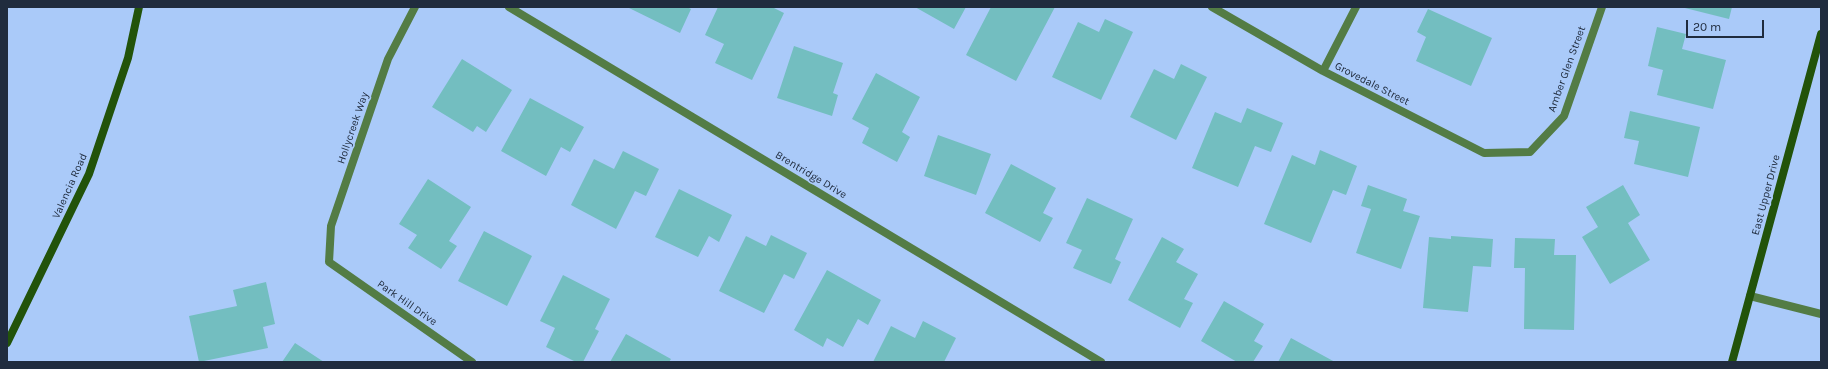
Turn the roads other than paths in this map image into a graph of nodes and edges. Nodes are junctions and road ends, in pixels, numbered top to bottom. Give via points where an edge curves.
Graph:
1 (139, 7) edge
2 (414, 7) edge
3 (509, 7) edge
4 (1212, 7) edge
5 (1356, 7) edge
6 (1602, 7) edge
7 (1821, 34) edge
8 (1323, 71) junction
9 (1530, 152) joint
10 (329, 262) joint
11 (1750, 296) junction
12 (1821, 314) edge
13 (7, 343) edge
14 (472, 362) edge
15 (1101, 362) edge
16 (1732, 362) edge

1 - 13 street, Valencia Road via 128,58 89,174
2 - 10 street, Hollycreek Way via 388,59 331,226
3 - 15 street, Brentridge Drive
4 - 8 street, Grovedale Street
5 - 8 street
6 - 9 street, Amber Glen Street via 1564,116
7 - 11 street, East Upper Drive
8 - 9 street, Grovedale Street via 1484,153
10 - 14 street, Park Hill Drive
11 - 12 street
11 - 16 street, East Upper Drive

